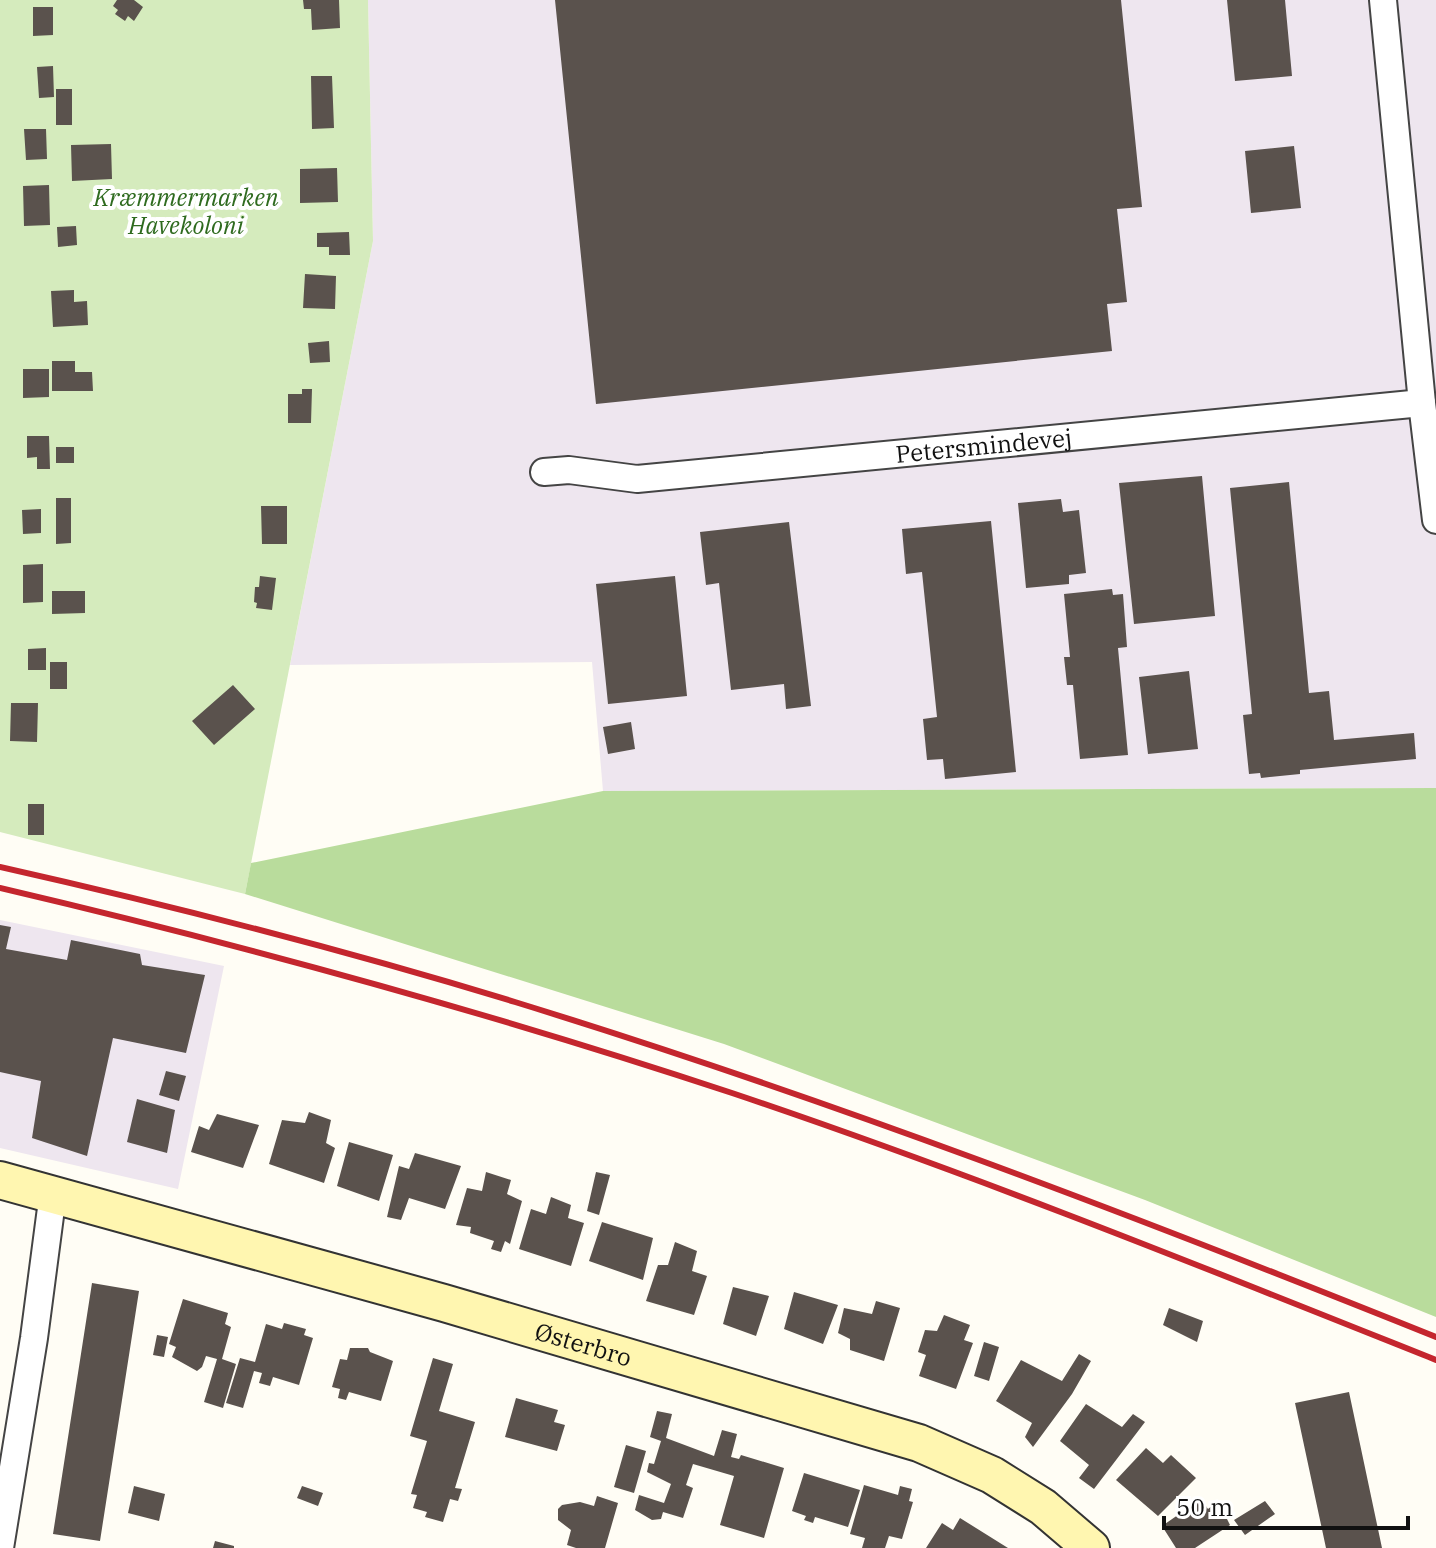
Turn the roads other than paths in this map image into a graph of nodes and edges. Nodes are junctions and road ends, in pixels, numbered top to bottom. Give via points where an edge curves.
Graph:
1 (1383, 0) edge
2 (1422, 403) junction
3 (544, 472) dead end
4 (1436, 520) edge
5 (0, 1180) edge
6 (53, 1193) junction
7 (1, 1546) edge
8 (1091, 1548) edge

1 - 2 street
2 - 3 street, Petersmindevej via 637,479
2 - 4 street
5 - 6 street, Østerbro
6 - 7 street
6 - 8 street, Østerbro via 919,1443 992,1475 1043,1507

